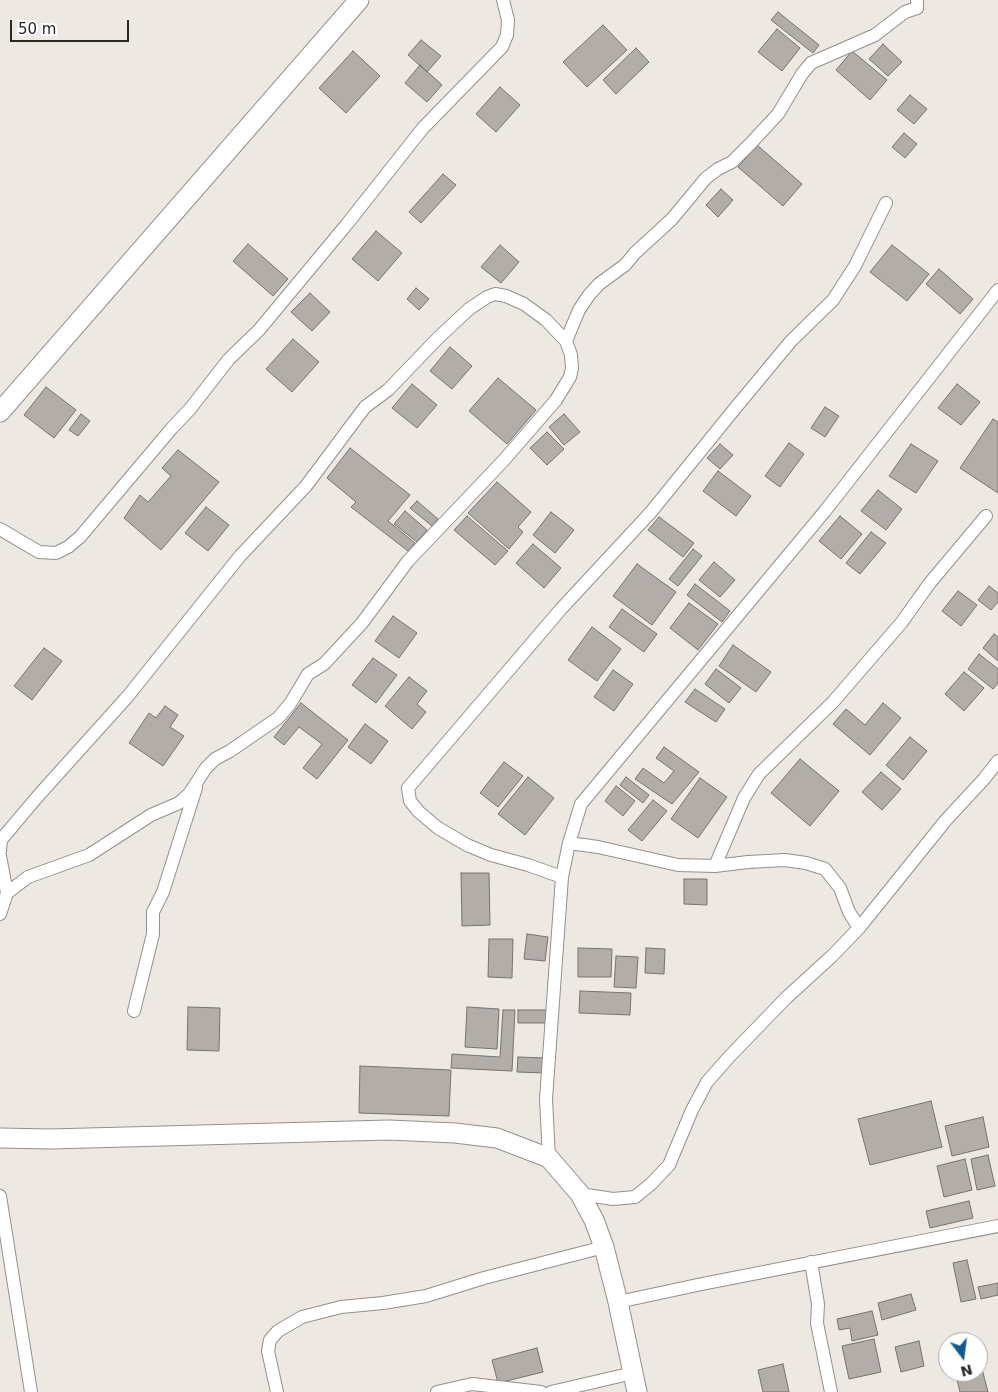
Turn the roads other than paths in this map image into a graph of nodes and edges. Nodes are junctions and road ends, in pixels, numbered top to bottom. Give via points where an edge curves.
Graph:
1 (359, 0) edge
2 (503, 0) edge
3 (917, 0) edge
4 (886, 203) dead end
5 (998, 290) edge
6 (566, 341) junction
7 (0, 412) edge
8 (986, 516) dead end
9 (0, 529) edge
10 (998, 761) edge
11 (198, 781) junction
12 (568, 843) junction
13 (0, 851) edge
14 (0, 856) edge
15 (715, 866) junction
16 (562, 877) junction
17 (7, 893) junction
18 (0, 914) edge
19 (859, 928) junction
20 (134, 1011) dead end
21 (0, 1138) edge
22 (549, 1158) junction
23 (580, 1194) junction
24 (0, 1196) edge
25 (998, 1226) edge
26 (604, 1247) junction
27 (811, 1262) junction
28 (618, 1302) junction
29 (633, 1373) junction
30 (31, 1392) edge
31 (277, 1392) edge
32 (437, 1392) edge
33 (541, 1392) edge
34 (551, 1392) edge
35 (637, 1392) edge
36 (831, 1392) edge

1 - 7 street
2 - 9 street via 508,35 502,47 424,128 259,330 229,359 80,537 56,553 39,552
3 - 6 street via 917,8 905,12 874,35 811,63 778,114 751,143 732,162 706,178 672,219 589,295
4 - 16 street via 855,266 833,300 791,341 652,512 561,609 408,788 410,801 419,812 467,846
5 - 12 street via 820,518 581,804
6 - 11 street via 571,355 570,377 541,419 408,561 362,623 324,664 308,674 278,718 215,759
6 - 13 street via 546,320 506,296 487,296 469,309 388,390 365,407 306,486 240,556 128,696 1,840
8 - 15 street via 833,702 759,774 744,798
10 - 19 street
11 - 17 street via 179,803 152,815 89,855 28,877
11 - 20 street via 153,912 153,934
12 - 15 street via 678,865
12 - 16 street
14 - 17 street
15 - 19 street via 785,860 825,869 840,888
16 - 22 street via 546,1099
17 - 18 street
19 - 23 street via 786,998 707,1082 669,1165 651,1184 635,1196 613,1198
21 - 22 street via 389,1130 446,1132 497,1138
22 - 23 street
23 - 26 street
24 - 30 street
25 - 27 street
26 - 28 street
26 - 31 street via 426,1296 302,1317 278,1331 270,1340 268,1351
27 - 28 street
27 - 36 street via 818,1304 816,1323
28 - 29 street
29 - 34 street
29 - 35 street
32 - 33 street via 472,1384

